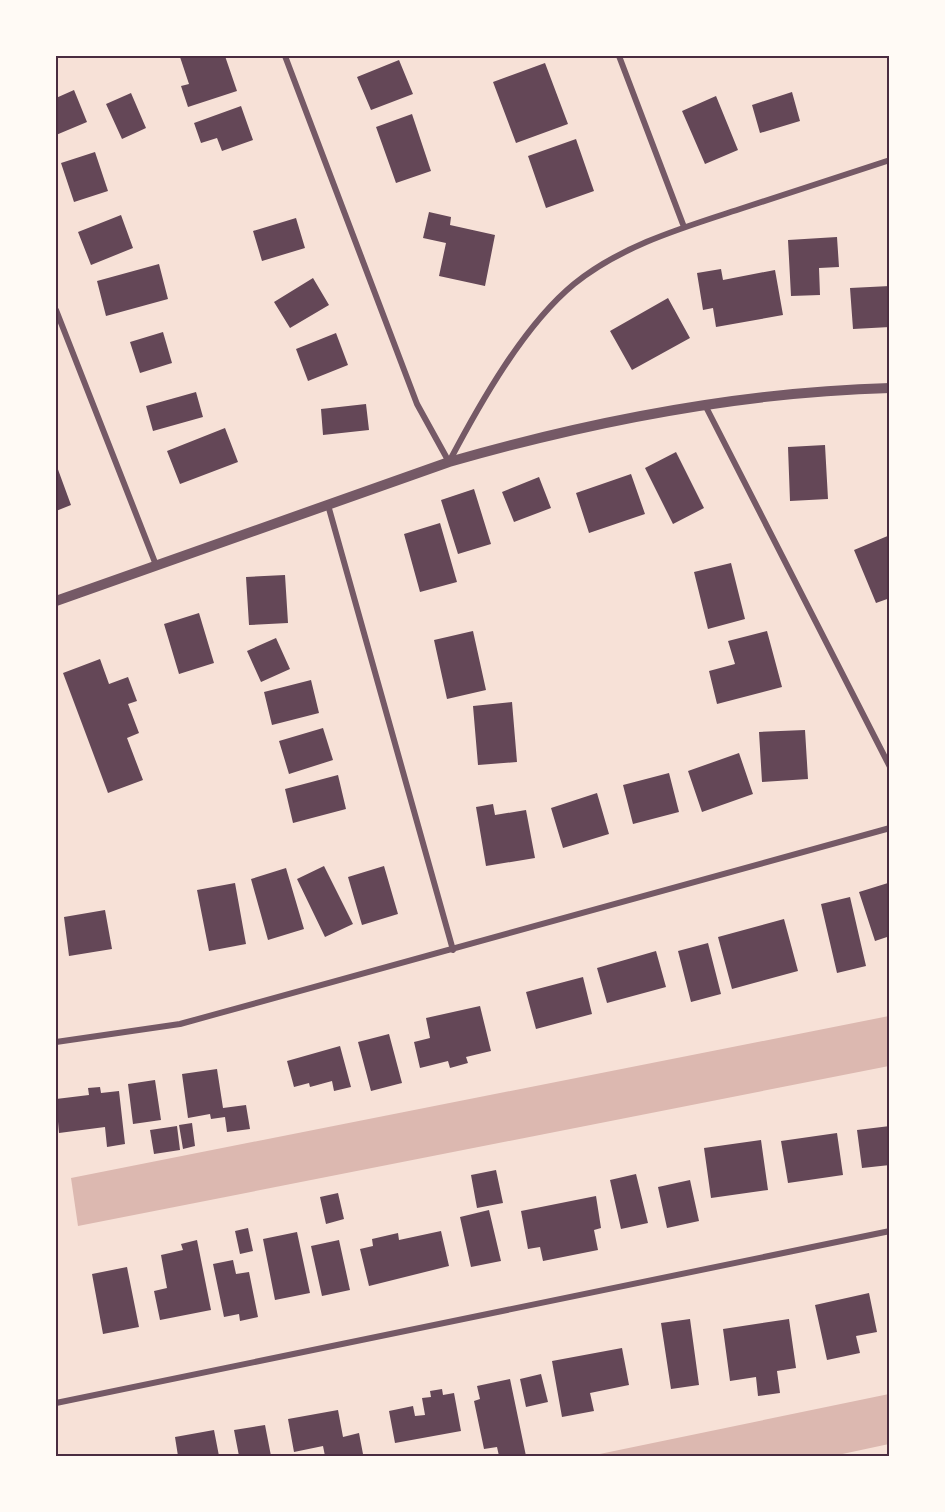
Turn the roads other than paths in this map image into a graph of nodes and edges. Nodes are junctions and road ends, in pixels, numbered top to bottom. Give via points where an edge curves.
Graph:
1 (285, 56) edge
2 (619, 56) edge
3 (890, 160) edge
4 (684, 227) junction
5 (56, 310) edge
6 (890, 388) edge
7 (705, 405) junction
8 (449, 462) junction
9 (328, 505) junction
10 (156, 565) junction
11 (56, 601) edge
12 (890, 767) edge
13 (890, 828) edge
14 (453, 950) junction
15 (56, 1042) edge
16 (890, 1231) edge
17 (56, 1403) edge

1 - 8 street via 417,404
2 - 4 street
3 - 4 street
4 - 8 street via 627,250 574,284 507,363
5 - 10 street
6 - 7 street via 779,394
7 - 8 street via 597,424
7 - 12 street
8 - 9 street
9 - 10 street
9 - 14 street
10 - 11 street
13 - 14 street
14 - 15 street via 180,1024
16 - 17 street

